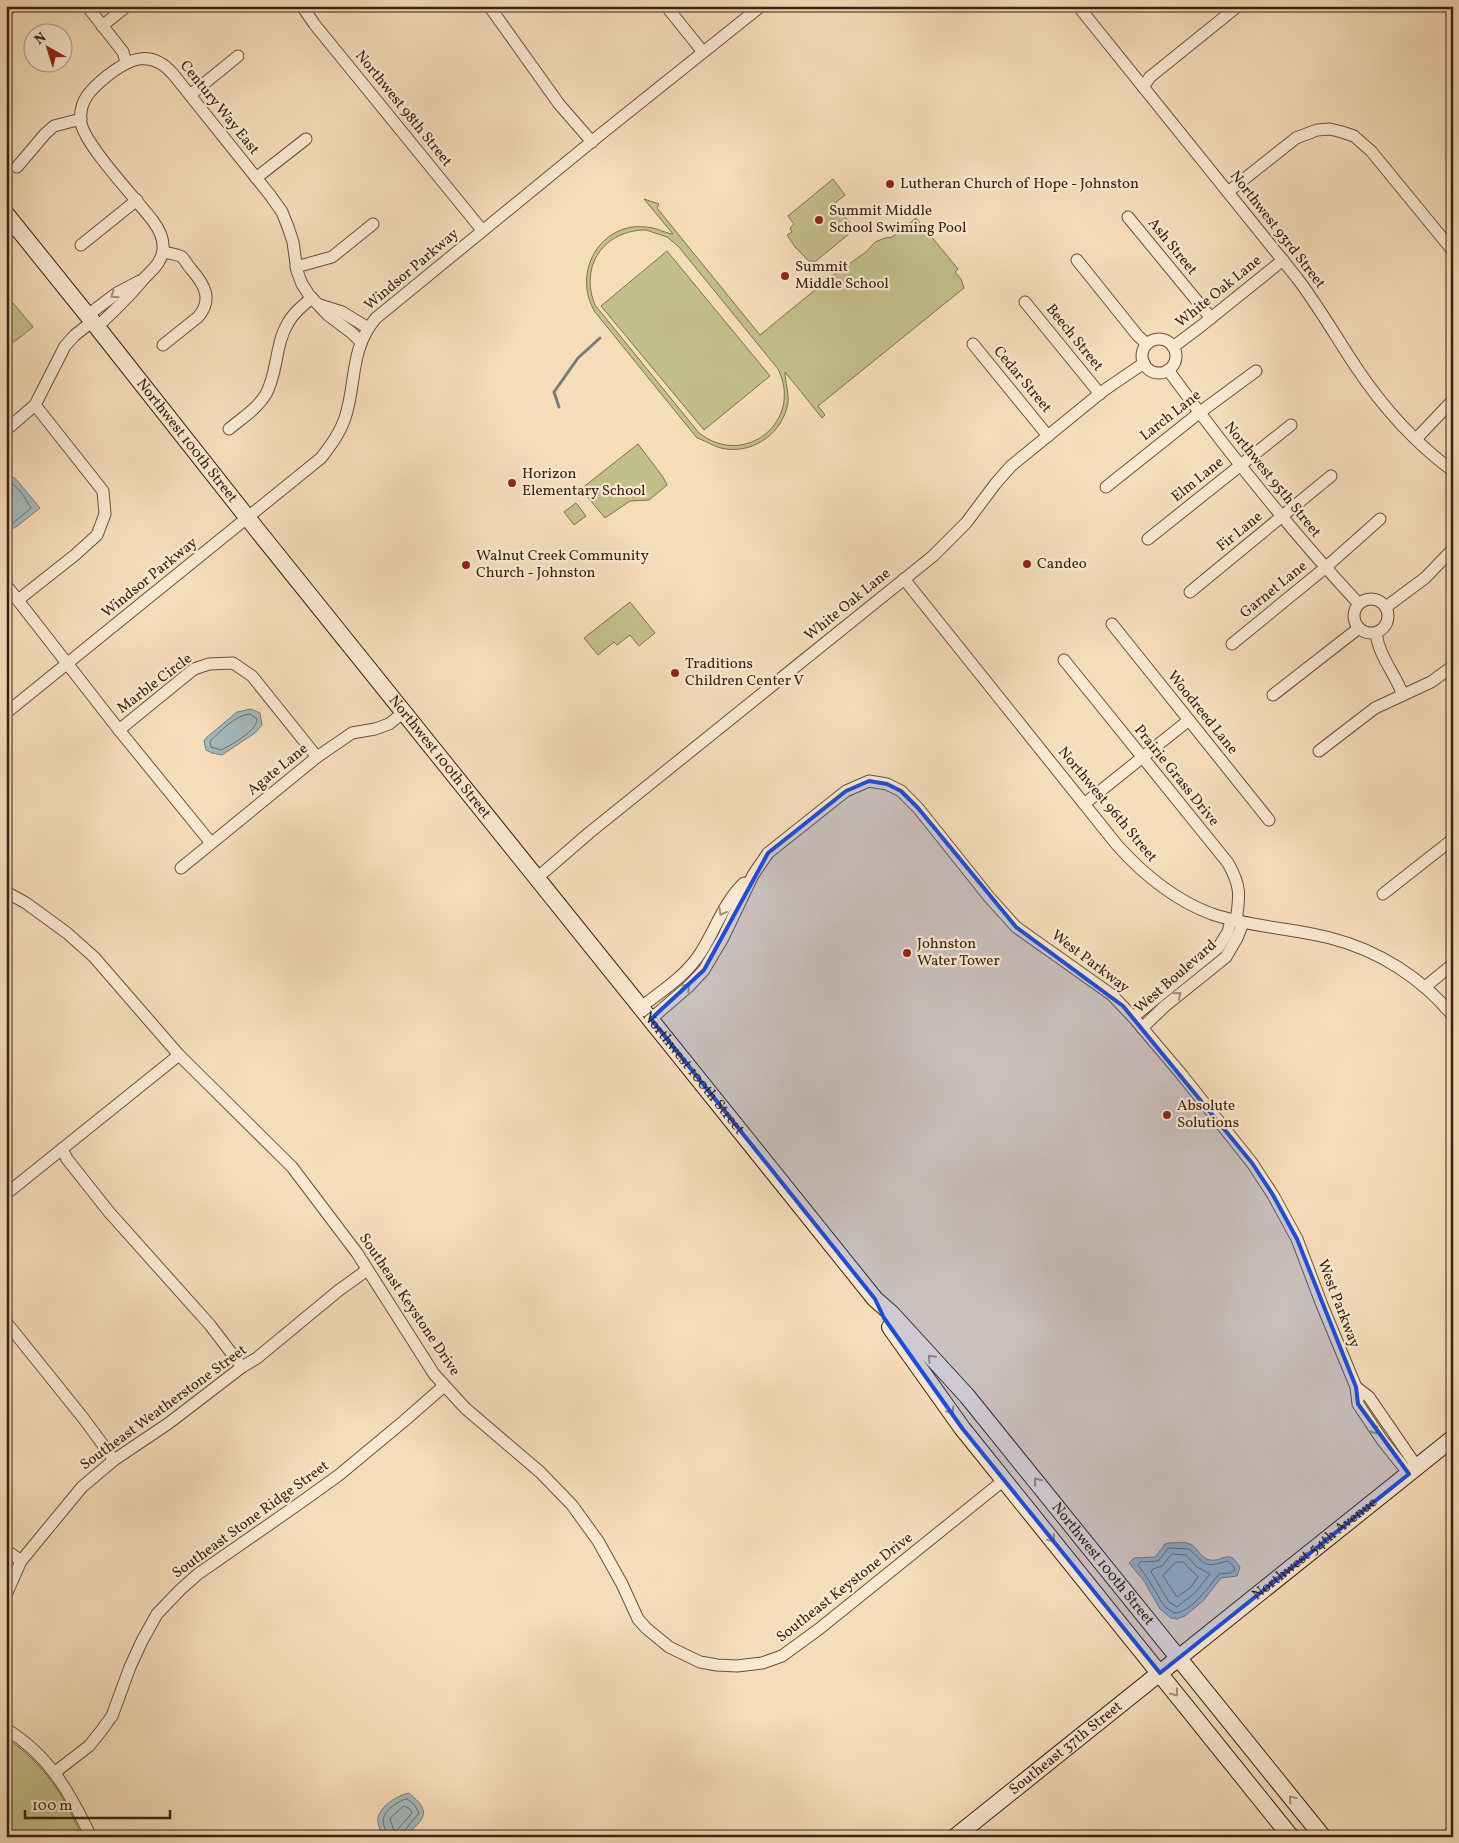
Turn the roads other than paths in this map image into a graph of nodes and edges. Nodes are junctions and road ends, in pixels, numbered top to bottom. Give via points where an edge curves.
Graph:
1 (87, 6) edge
2 (127, 6) edge
3 (302, 6) edge
4 (489, 6) edge
5 (666, 6) edge
6 (761, 6) edge
7 (1078, 6) edge
8 (1238, 6) edge
9 (102, 26) junction
10 (703, 52) junction
11 (238, 56) dead end
12 (126, 62) junction
13 (1143, 87) junction
14 (190, 95) junction
15 (81, 119) junction
16 (306, 138) dead end
17 (592, 142) junction
18 (17, 167) dead end
19 (256, 178) junction
20 (1228, 192) junction
21 (137, 200) junction
22 (6, 214) edge
23 (1128, 217) dead end
24 (374, 224) dead end
25 (482, 230) junction
26 (81, 245) dead end
27 (163, 252) junction
28 (1453, 252) edge
29 (1077, 260) dead end
30 (1283, 260) junction
31 (296, 266) junction
32 (316, 301) junction
33 (1025, 302) dead end
34 (1211, 318) junction
35 (93, 321) junction
36 (368, 328) junction
37 (361, 342) junction
38 (973, 344) dead end
39 (1147, 344) junction
40 (163, 345) dead end
41 (1174, 347) junction
42 (1144, 363) junction
43 (1168, 370) junction
44 (1256, 371) dead end
45 (1100, 394) junction
46 (1453, 400) edge
47 (35, 405) junction
48 (1199, 413) junction
49 (1291, 426) dead end
50 (229, 429) dead end
51 (6, 430) edge
52 (1048, 436) junction
53 (1416, 439) junction
54 (1239, 466) junction
55 (1453, 471) edge
56 (1331, 476) dead end
57 (1106, 487) dead end
58 (248, 518) junction
59 (1281, 518) junction
60 (1380, 519) dead end
61 (1148, 539) dead end
62 (1453, 549) edge
63 (1325, 568) junction
64 (904, 579) junction
65 (6, 585) edge
66 (1190, 592) dead end
67 (18, 600) junction
68 (1359, 604) junction
69 (1386, 607) junction
70 (1112, 624) dead end
71 (1359, 628) junction
72 (1376, 633) junction
73 (1232, 644) dead end
74 (1064, 660) dead end
75 (68, 664) junction
76 (1453, 666) edge
77 (1403, 695) junction
78 (1273, 696) dead end
79 (404, 712) junction
80 (6, 713) edge
81 (1189, 720) junction
82 (119, 730) junction
83 (1319, 751) dead end
84 (317, 757) junction
85 (1142, 758) junction
86 (1084, 804) junction
87 (1269, 820) dead end
88 (1453, 839) edge
89 (211, 843) junction
90 (181, 868) dead end
91 (753, 875) junction
92 (537, 878) junction
93 (6, 892) edge
94 (1383, 894) dead end
95 (1237, 921) junction
96 (1453, 964) edge
97 (1425, 987) junction
98 (646, 1013) junction
99 (1453, 1016) edge
100 (1133, 1017) junction
101 (1142, 1028) junction
102 (179, 1055) junction
103 (62, 1149) junction
104 (6, 1194) edge
105 (368, 1270) junction
106 (875, 1298) junction
107 (6, 1322) edge
108 (242, 1367) junction
109 (444, 1386) junction
110 (1453, 1438) edge
111 (114, 1460) junction
112 (1413, 1470) junction
113 (1004, 1480) junction
114 (6, 1550) edge
115 (21, 1561) junction
116 (6, 1595) edge
117 (1178, 1659) junction
118 (1160, 1673) junction
119 (6, 1728) edge
120 (54, 1772) junction
121 (91, 1837) edge
122 (955, 1837) edge
123 (1291, 1837) edge
124 (1323, 1837) edge

1 - 9 street
2 - 9 street
3 - 25 street, Northwest 98th Street
4 - 17 street via 559,104
5 - 10 street
6 - 10 street, Windsor Parkway
7 - 13 street, Northwest 93rd Street
8 - 13 street
9 - 12 street via 123,52
10 - 17 street, Windsor Parkway
11 - 14 street
12 - 14 street, Century Way East via 135,59 159,63 169,69
12 - 15 street via 88,93 80,111
13 - 20 street, Northwest 93rd Street
14 - 19 street, Century Way East
15 - 18 street via 54,126
15 - 21 street via 88,140
16 - 19 street
17 - 25 street, Windsor Parkway
19 - 31 street, Century Way East via 282,212 293,242
20 - 28 street via 1296,138 1317,130 1342,132 1358,139 1371,151
20 - 30 street, Northwest 93rd Street
21 - 26 street
21 - 27 street via 157,227
22 - 35 street, Northwest 100th Street
23 - 34 street, Ash Street
24 - 31 street via 332,257
25 - 36 street, Windsor Parkway via 386,309
27 - 35 street via 155,268 125,302
27 - 40 street via 182,257 201,281 207,299 203,312
29 - 39 street
30 - 34 street, White Oak Lane
30 - 53 street, Northwest 93rd Street via 1322,312 1357,369
31 - 32 street, Century Way East via 302,284
32 - 36 street
32 - 37 street, Century Way East
32 - 50 street via 294,314 286,326 266,394 254,409
33 - 45 street, Beech Street
34 - 41 street, White Oak Lane
35 - 47 street via 64,346
35 - 58 street, Northwest 100th Street
36 - 37 street, Windsor Parkway
37 - 58 street, Windsor Parkway via 345,418 330,446
38 - 52 street, Cedar Street
39 - 41 street, White Oak Lane via 1161,339
39 - 42 street via 1143,353
41 - 43 street, White Oak Lane via 1176,359
42 - 43 street via 1155,372
42 - 45 street, White Oak Lane
43 - 48 street, Northwest 95th Street
44 - 48 street, Larch Lane
45 - 52 street, White Oak Lane
46 - 53 street
47 - 51 street
47 - 67 street via 103,491 105,514 98,535
48 - 54 street, Northwest 95th Street
48 - 57 street, Larch Lane
49 - 54 street, Elm Lane
52 - 64 street, White Oak Lane via 1011,466 950,540
53 - 55 street, Northwest 93rd Street
54 - 59 street, Northwest 95th Street
54 - 61 street, Elm Lane
56 - 59 street, Fir Lane
58 - 75 street, Windsor Parkway
58 - 79 street, Northwest 100th Street
59 - 63 street, Northwest 95th Street
59 - 66 street, Fir Lane
60 - 63 street, Garnet Lane
62 - 69 street via 1425,578
63 - 68 street, Northwest 95th Street
63 - 73 street, Garnet Lane
64 - 86 street, Northwest 96th Street
64 - 92 street, White Oak Lane via 596,826
65 - 67 street
67 - 75 street
68 - 69 street via 1376,600
68 - 71 street via 1354,619
69 - 72 street via 1387,622
70 - 81 street, Woodreed Lane
71 - 72 street via 1369,634
71 - 78 street
72 - 77 street via 1381,654
74 - 85 street, Prairie Grass Drive
75 - 80 street, Windsor Parkway
75 - 82 street
76 - 77 street via 1431,682
77 - 83 street via 1374,708
79 - 84 street, Agate Lane via 375,730 352,733
79 - 92 street, Northwest 100th Street
81 - 85 street
81 - 87 street, Woodreed Lane
82 - 84 street, Marble Circle via 194,669 218,662 233,663 252,676
82 - 89 street
84 - 89 street, Agate Lane
85 - 86 street
85 - 95 street, Prairie Grass Drive via 1228,864 1239,890
86 - 95 street, Northwest 96th Street via 1150,878 1188,903
88 - 94 street
89 - 90 street, Agate Lane
91 -> 98 street, West Parkway via 728,901 701,953
98 -> 91 street, West Parkway via 689,986 709,962
91 - 100 street, West Parkway via 768,853 846,791 869,781 887,784 901,791 918,808 1016,927 1112,995
92 - 98 street, Northwest 100th Street
93 - 102 street, Southeast Keystone Drive via 67,933 94,957
95 - 97 street, Northwest 96th Street via 1331,938 1372,952
95 - 100 street, West Boulevard via 1218,948
101 -> 95 street, West Boulevard via 1226,957 1238,938
96 - 97 street
97 - 99 street, Northwest 96th Street
98 - 106 street, Northwest 100th Street
100 - 101 street, West Parkway
101 - 112 street, West Parkway via 1252,1163 1273,1195 1297,1239 1356,1387 1368,1397
102 - 103 street
102 - 105 street, Southeast Keystone Drive via 292,1166
103 - 104 street
103 - 108 street via 109,1212 210,1325
105 - 108 street, Southeast Weatherstone Street
105 - 109 street, Southeast Keystone Drive via 423,1359
106 -> 113 street, Northwest 100th Street via 884,1318 962,1428
117 -> 106 street, Northwest 100th Street via 973,1404
107 - 111 street
108 - 111 street, Southeast Weatherstone Street
109 - 113 street, Southeast Keystone Drive via 572,1505 598,1541 638,1619 646,1628 669,1647 708,1664 737,1666 782,1656
109 - 120 street, Southeast Stone Ridge Street via 339,1475 180,1590 152,1623 130,1667 112,1716 102,1731 89,1746
110 - 112 street, Northwest 54th Avenue
111 - 115 street, Southeast Weatherstone Street via 82,1487
112 - 117 street, Northwest 54th Avenue
113 -> 118 street, Northwest 100th Street
114 - 115 street
115 - 116 street, Southeast Weatherstone Street
117 - 118 street, Southeast 37th Street
124 -> 117 street, Northwest 100th Street
118 - 122 street, Southeast 37th Street
118 -> 123 street, Northwest 100th Street
119 - 120 street via 44,1759
120 - 121 street

